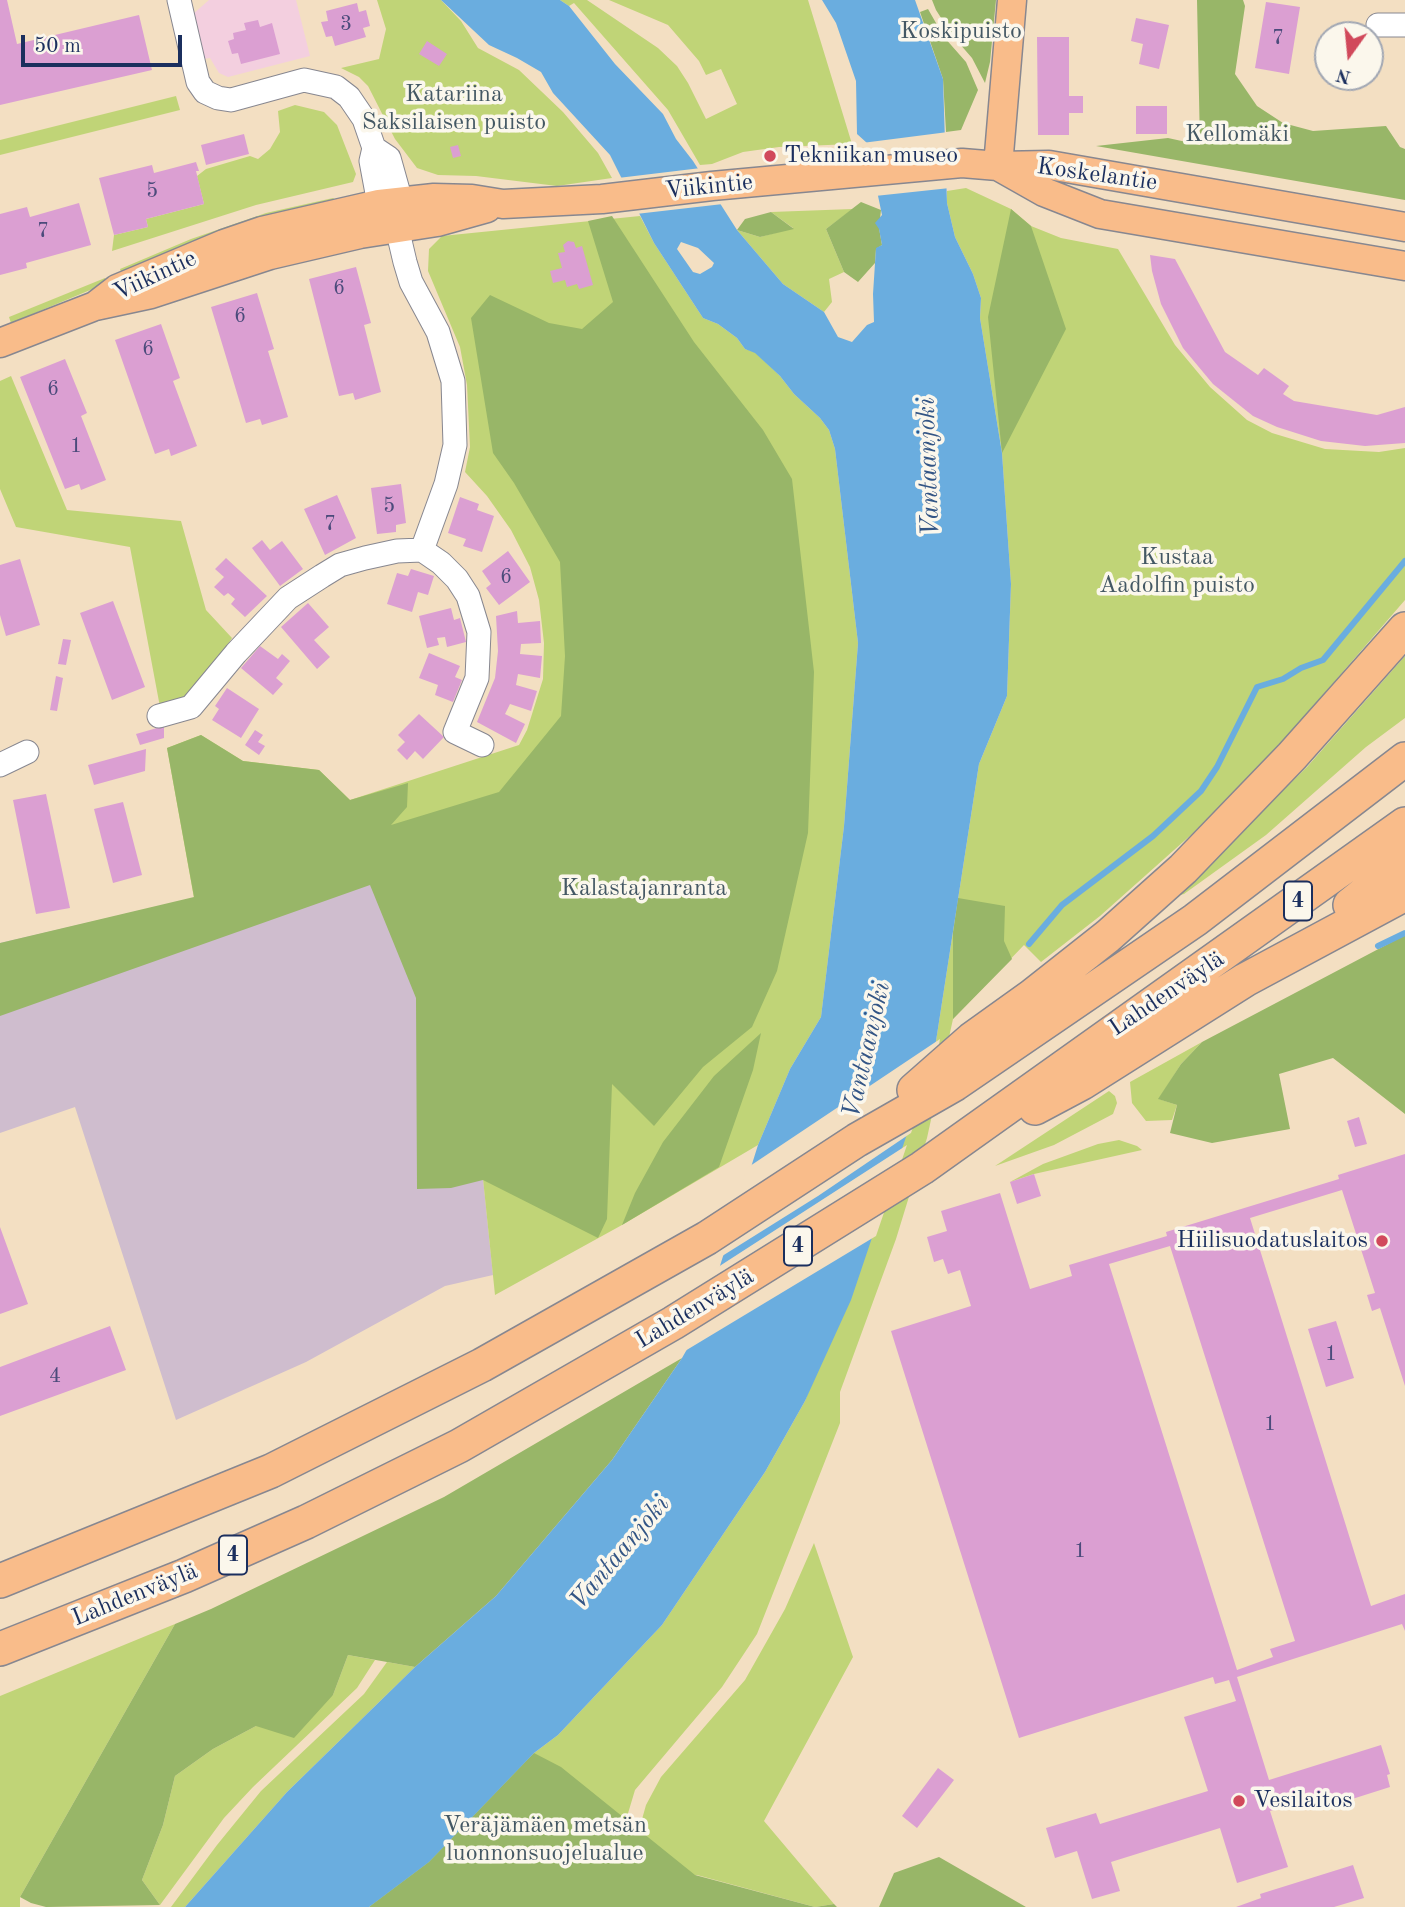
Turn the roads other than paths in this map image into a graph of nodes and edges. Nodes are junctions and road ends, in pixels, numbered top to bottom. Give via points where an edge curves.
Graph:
1 (179, 0) edge
2 (1012, 0) edge
3 (1384, 24) edge
4 (1405, 25) edge
5 (998, 166) junction
6 (392, 211) junction
7 (1405, 227) edge
8 (1405, 266) edge
9 (0, 342) edge
10 (422, 550) junction
11 (1405, 629) edge
12 (159, 716) dead end
13 (482, 745) dead end
14 (27, 752) dead end
15 (1405, 759) edge
16 (0, 765) edge
17 (1405, 824) edge
18 (1405, 861) edge
19 (1405, 894) edge
20 (1245, 980) junction
21 (857, 1140) junction
22 (922, 1168) junction
23 (0, 1581) edge
24 (0, 1649) edge

1 - 6 street via 194,68 205,92 231,100 304,80 336,87 349,97 364,119 374,148 389,158
2 - 5 main road
3 - 4 street
5 - 6 main road, Viikintie via 950,164 602,199 503,204 434,198
5 - 7 main road, Koskelantie via 1049,165
5 - 8 main road, Koskelantie via 1044,192 1100,214
6 - 9 main road, Viikintie via 151,294 95,306
6 - 10 street via 411,282 438,332 453,381 455,444
10 - 12 street via 365,558 322,576 288,598 191,707
10 - 13 street via 441,563 468,596 479,632 477,678 454,732
11 - 21 highway via 1183,869 1108,936 972,1039
14 - 16 street
15 - 21 highway, Lahdenväylä / 4 via 1195,920 955,1084
17 - 22 highway, Lahdenväylä / 4
18 - 20 highway
19 - 20 highway
20 - 22 highway via 1082,1083
21 - 23 highway, Lahdenväylä / 4 via 707,1238 482,1365 271,1471
22 - 24 highway, Lahdenväylä / 4 via 674,1323 459,1446 184,1576

